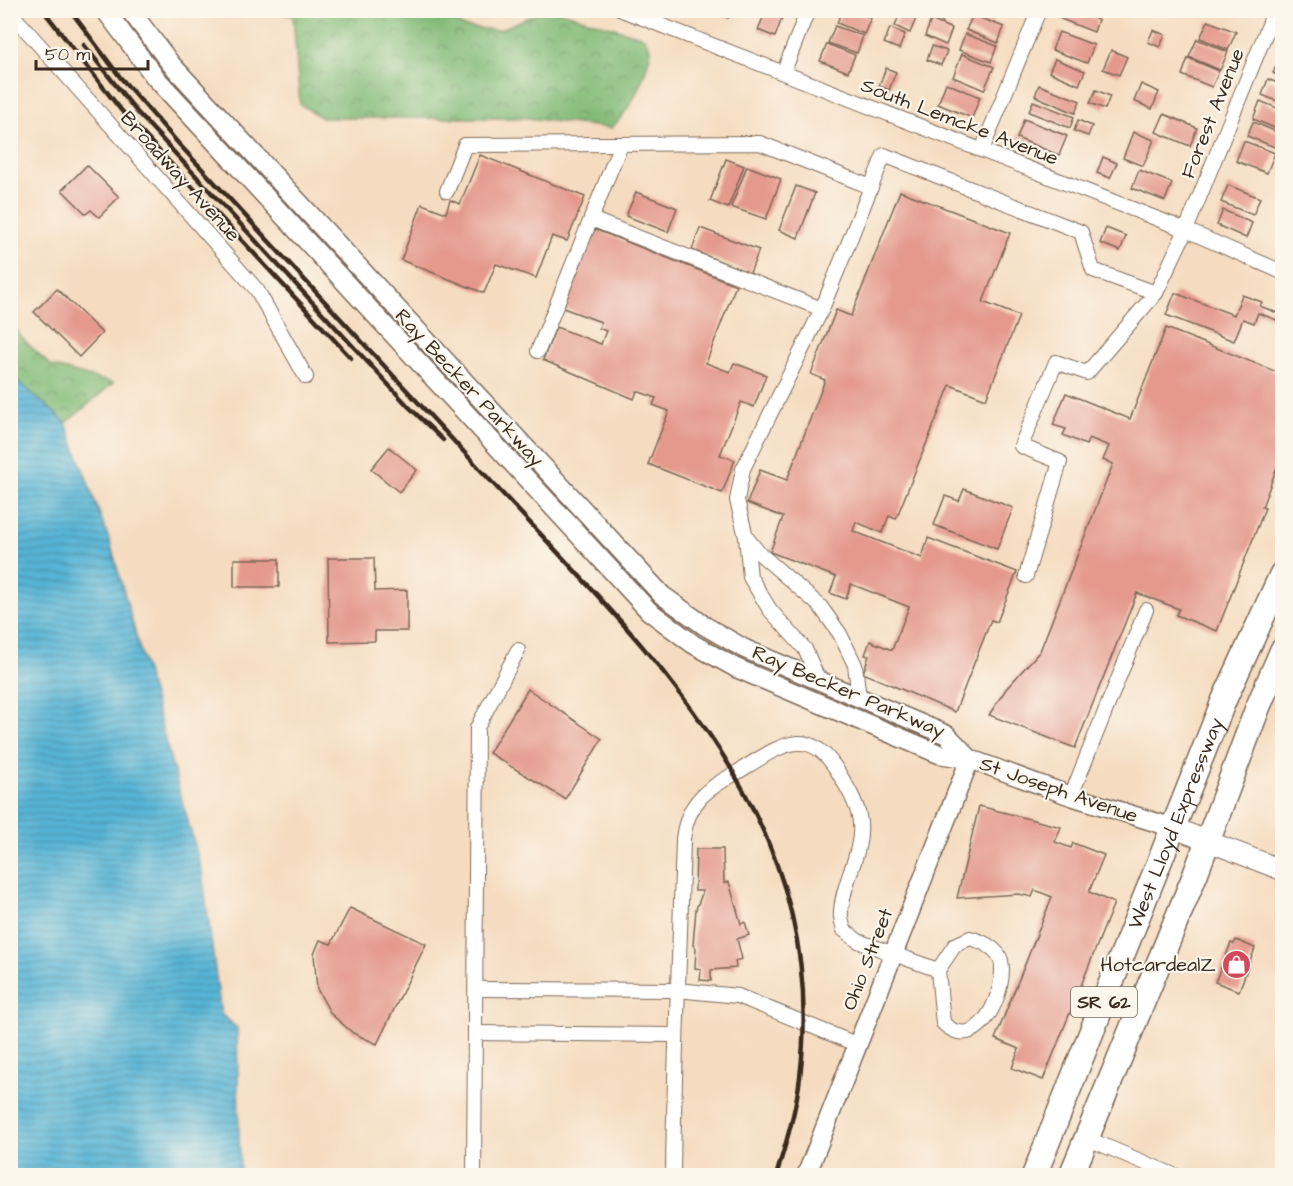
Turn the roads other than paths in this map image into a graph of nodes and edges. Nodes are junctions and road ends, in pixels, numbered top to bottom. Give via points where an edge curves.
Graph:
1 (105, 10) edge
2 (130, 10) edge
3 (622, 10) edge
4 (808, 10) edge
5 (1039, 10) edge
6 (1275, 10) edge
7 (10, 12) edge
8 (784, 71) junction
9 (621, 144) junction
10 (982, 150) junction
11 (871, 187) junction
12 (447, 191) dead end
13 (591, 219) junction
14 (1186, 230) junction
15 (1282, 273) edge
16 (1156, 293) junction
17 (822, 309) junction
18 (538, 351) dead end
19 (306, 377) dead end
20 (746, 537) junction
21 (1282, 574) edge
22 (1026, 576) dead end
23 (1146, 610) dead end
24 (518, 650) dead end
25 (1282, 651) edge
26 (819, 681) junction
27 (859, 698) junction
28 (970, 759) junction
29 (1071, 796) junction
30 (1174, 828) junction
31 (1208, 841) junction
32 (1282, 870) edge
33 (894, 954) junction
34 (938, 970) junction
35 (476, 989) junction
36 (677, 990) junction
37 (476, 1033) junction
38 (674, 1035) junction
39 (858, 1045) junction
40 (1086, 1138) junction
41 (474, 1176) edge
42 (673, 1176) edge
43 (806, 1176) edge
44 (1034, 1176) edge
45 (1071, 1176) edge
46 (1176, 1176) edge

1 - 28 main road, Ray Becker Parkway via 155,77 649,610 693,644 736,668 939,754
2 - 26 main road, Ray Becker Parkway via 171,63 662,595 728,640
3 - 8 street, South Lemcke Avenue
4 - 8 street
5 - 10 street
6 - 14 street, Forest Avenue
7 - 19 street, Broadway Avenue via 257,290
8 - 10 street, South Lemcke Avenue
9 - 11 street via 760,144
9 - 12 street via 465,145
9 - 13 street
10 - 14 street, South Lemcke Avenue
11 - 16 street via 884,155 1081,232 1093,270
11 - 17 street
13 - 17 street
13 - 18 street
14 - 15 street, South Lemcke Avenue
14 - 16 street, Forest Avenue
16 - 22 street, Forest Avenue via 1087,374 1056,362 1021,446 1060,462
17 - 20 street via 743,469 737,500
20 - 26 street via 750,577 770,610 805,649
20 - 27 street via 759,554 820,606 834,625 855,665
21 - 30 highway, West Lloyd Expressway / SR 62 via 1224,700
23 - 29 street
24 - 35 street via 477,728
25 - 31 highway, West Lloyd Expressway / SR 62
26 - 27 main road, Ray Becker Parkway
27 - 28 main road, Ray Becker Parkway via 947,735
28 - 29 main road, St Joseph Avenue
28 - 33 main road, Ohio Street
29 - 30 main road, St Joseph Avenue
30 - 31 main road, St Joseph Avenue
30 - 44 highway, West Lloyd Expressway / SR 62
31 - 32 main road, St Joseph Avenue
31 - 40 highway, West Lloyd Expressway / SR 62
33 - 34 street
33 - 36 street via 858,941 844,930 841,913 860,824 851,794 829,755 809,744 791,742 739,771 691,806 682,839
33 - 39 main road, Ohio Street
34 - 34 street via 955,945 970,938 999,955 1004,969 997,995 986,1018 973,1032 962,1034 943,1023
35 - 36 street
35 - 37 street
36 - 38 street
36 - 39 street via 738,996
37 - 38 street
37 - 41 street
38 - 42 street
39 - 43 main road, Ohio Street
40 - 45 highway, West Lloyd Expressway / SR 62
40 - 46 street

